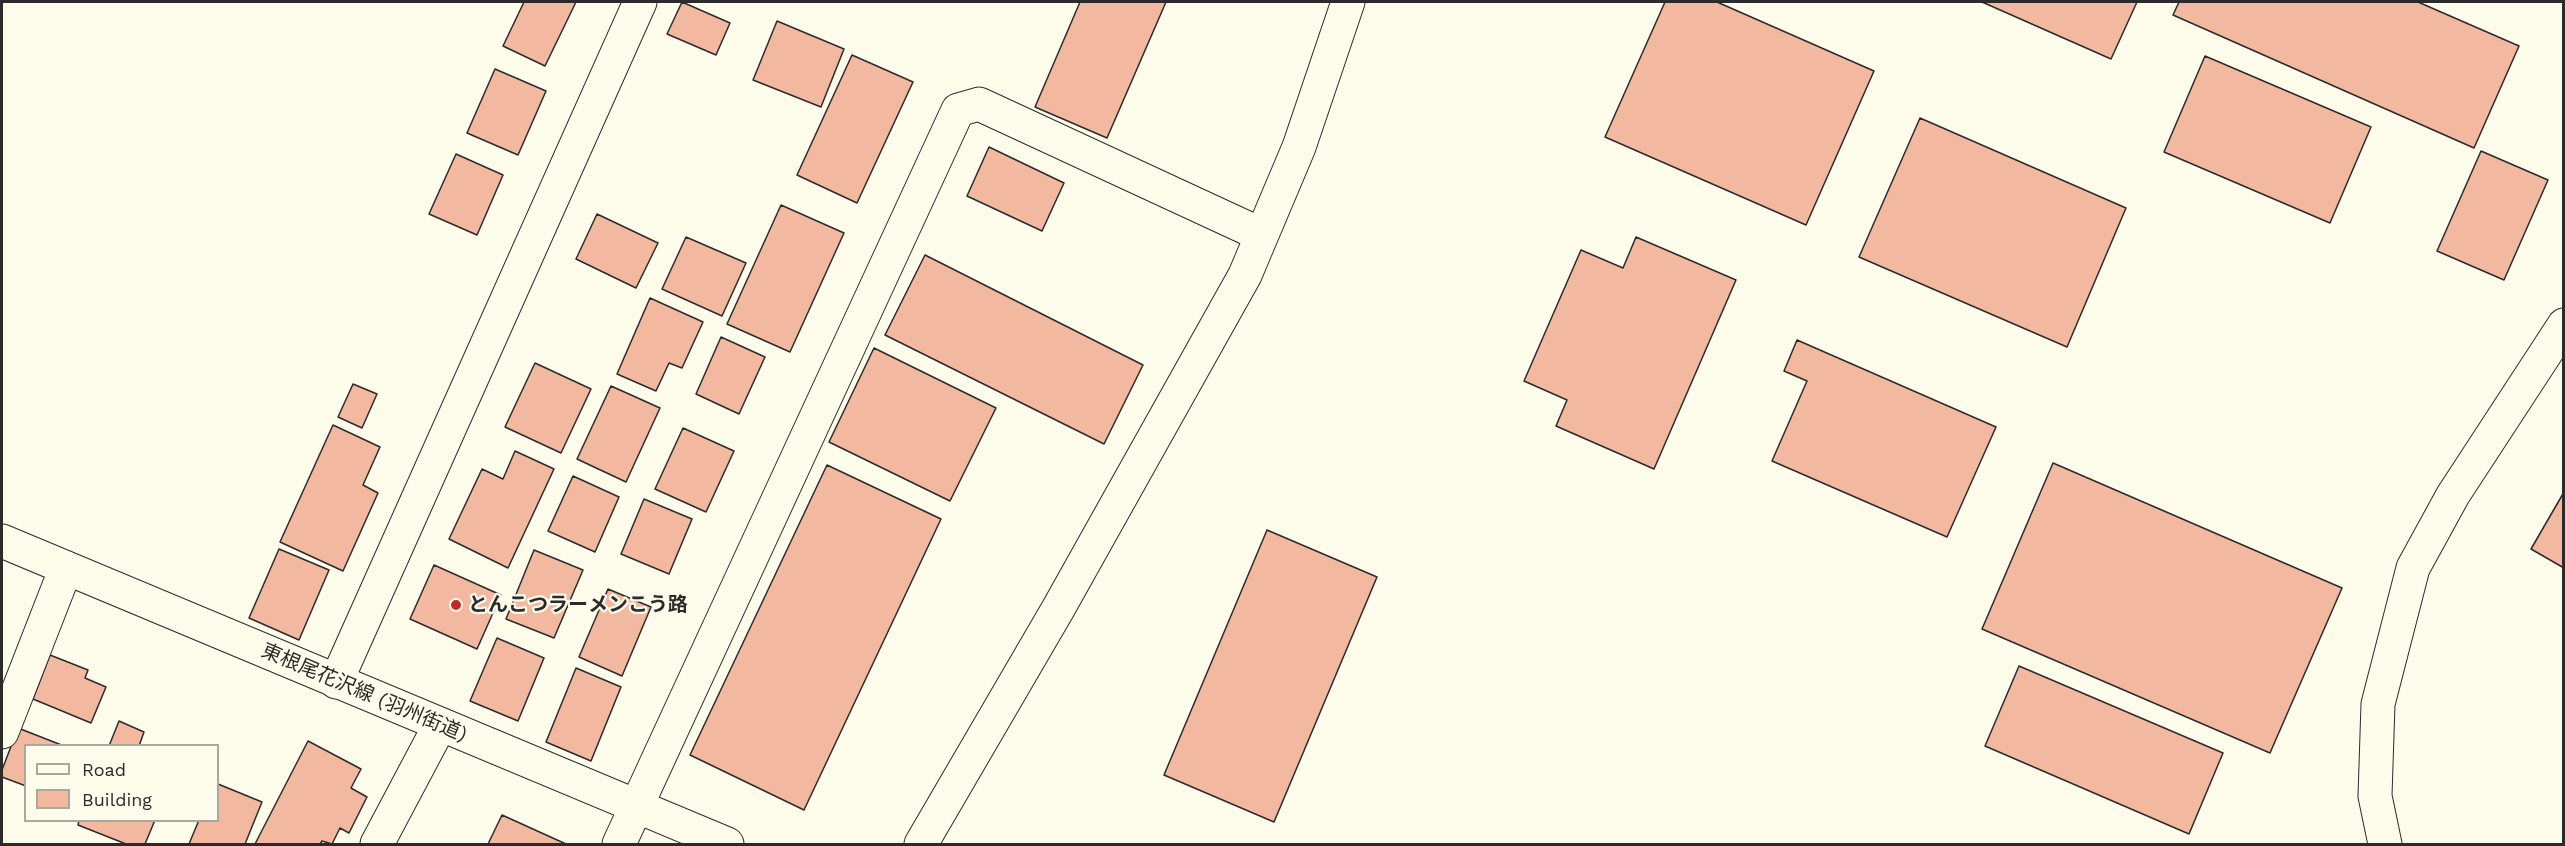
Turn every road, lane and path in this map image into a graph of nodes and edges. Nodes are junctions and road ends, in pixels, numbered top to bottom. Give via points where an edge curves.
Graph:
1 (640, 2) edge
2 (1348, 2) edge
3 (1262, 236) junction
4 (2564, 325) edge
5 (2, 541) edge
6 (66, 568) junction
7 (336, 682) junction
8 (440, 725) junction
9 (2, 732) edge
10 (636, 807) junction
11 (377, 844) edge
12 (619, 844) edge
13 (727, 844) edge
14 (921, 844) edge
15 (2385, 844) edge

1 - 7 street
2 - 3 street via 1299,147
3 - 10 street via 979,104 958,111
3 - 14 street via 1239,285 1058,609
4 - 15 street via 2453,495 2413,568 2378,704 2376,796
5 - 6 street, 東根尾花沢線 (羽州街道)
6 - 7 street, 東根尾花沢線 (羽州街道)
6 - 9 street
7 - 8 street, 東根尾花沢線 (羽州街道)
8 - 10 street, 東根尾花沢線 (羽州街道)
8 - 11 street
10 - 12 street
10 - 13 street, 東根尾花沢線 (羽州街道)

